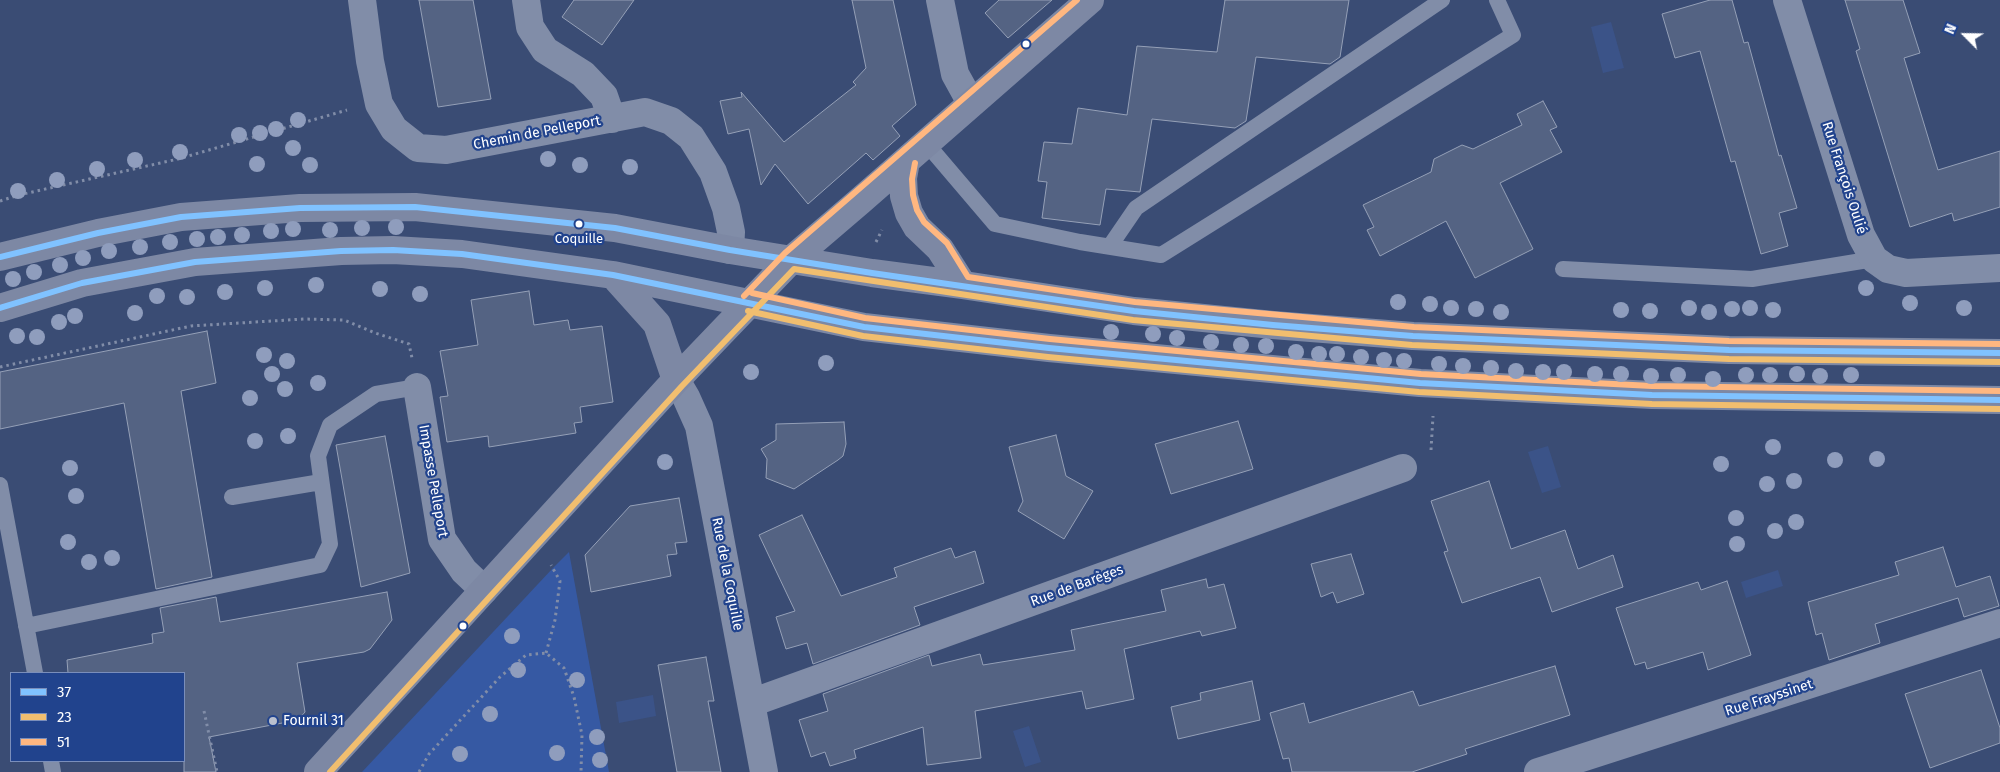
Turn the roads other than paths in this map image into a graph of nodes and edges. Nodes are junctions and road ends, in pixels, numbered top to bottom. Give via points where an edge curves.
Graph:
1 (362, 0) edge
2 (526, 0) edge
3 (940, 0) edge
4 (1090, 0) edge
5 (1442, 0) edge
6 (1497, 0) edge
7 (1787, 0) edge
8 (970, 103) junction
9 (612, 119) junction
10 (926, 143) junction
11 (906, 161) junction
12 (1110, 246) junction
13 (730, 250) junction
14 (0, 257) edge
15 (1874, 259) junction
16 (791, 260) junction
17 (2000, 268) edge
18 (1563, 269) dead end
19 (613, 274) junction
20 (963, 285) junction
21 (750, 302) junction
22 (0, 308) edge
23 (2000, 353) edge
24 (676, 380) junction
25 (417, 387) joint
26 (2000, 400) edge
27 (1403, 468) dead end
28 (321, 482) junction
29 (0, 485) edge
30 (232, 498) dead end
31 (484, 590) junction
32 (2000, 623) edge
33 (26, 626) junction
34 (35, 672) edge
35 (751, 703) junction
36 (318, 772) edge
37 (764, 772) edge
38 (1538, 772) edge

1 - 9 street, Chemin de Pelleport via 379,104 394,129 418,148 446,150
2 - 9 street via 530,27 545,50 583,74 604,96
3 - 8 street via 955,74
4 - 8 main road
5 - 12 lane via 1136,208
6 - 12 lane via 1513,35 1161,255
7 - 15 street, Rue François Oulié via 1861,235
8 - 10 main road
9 - 13 street, Chemin de Pelleport via 645,112 671,121 691,137 713,172 726,208 731,232
10 - 11 main road
10 - 12 lane via 995,224
11 - 16 main road
11 - 20 main road via 904,196 910,212 917,227 940,249
13 - 14 main road via 615,228 537,218 415,207 300,208 181,217
13 - 16 main road
15 - 17 street via 1888,269 1906,273
15 - 18 lane via 1752,279
16 - 20 main road
16 - 21 main road
19 - 21 main road
19 - 22 main road via 462,254 341,251 195,262 82,283
19 - 24 main road via 657,324
20 - 23 main road via 1134,311 1413,336 1729,350
21 - 24 main road
21 - 26 main road via 864,326 1049,348 1420,383 1652,395
24 - 31 main road
24 - 35 street, Rue de la Coquille via 699,426
25 - 28 lane via 376,394 330,425 318,456
25 - 31 street, Impasse Pelleport via 442,539 464,571
27 - 35 street, Rue de Barèges
28 - 30 lane
28 - 33 lane via 330,544 320,566
29 - 33 lane
31 - 36 main road
32 - 38 street, Rue Frayssinet
33 - 34 lane
35 - 37 street, Rue de la Coquille

